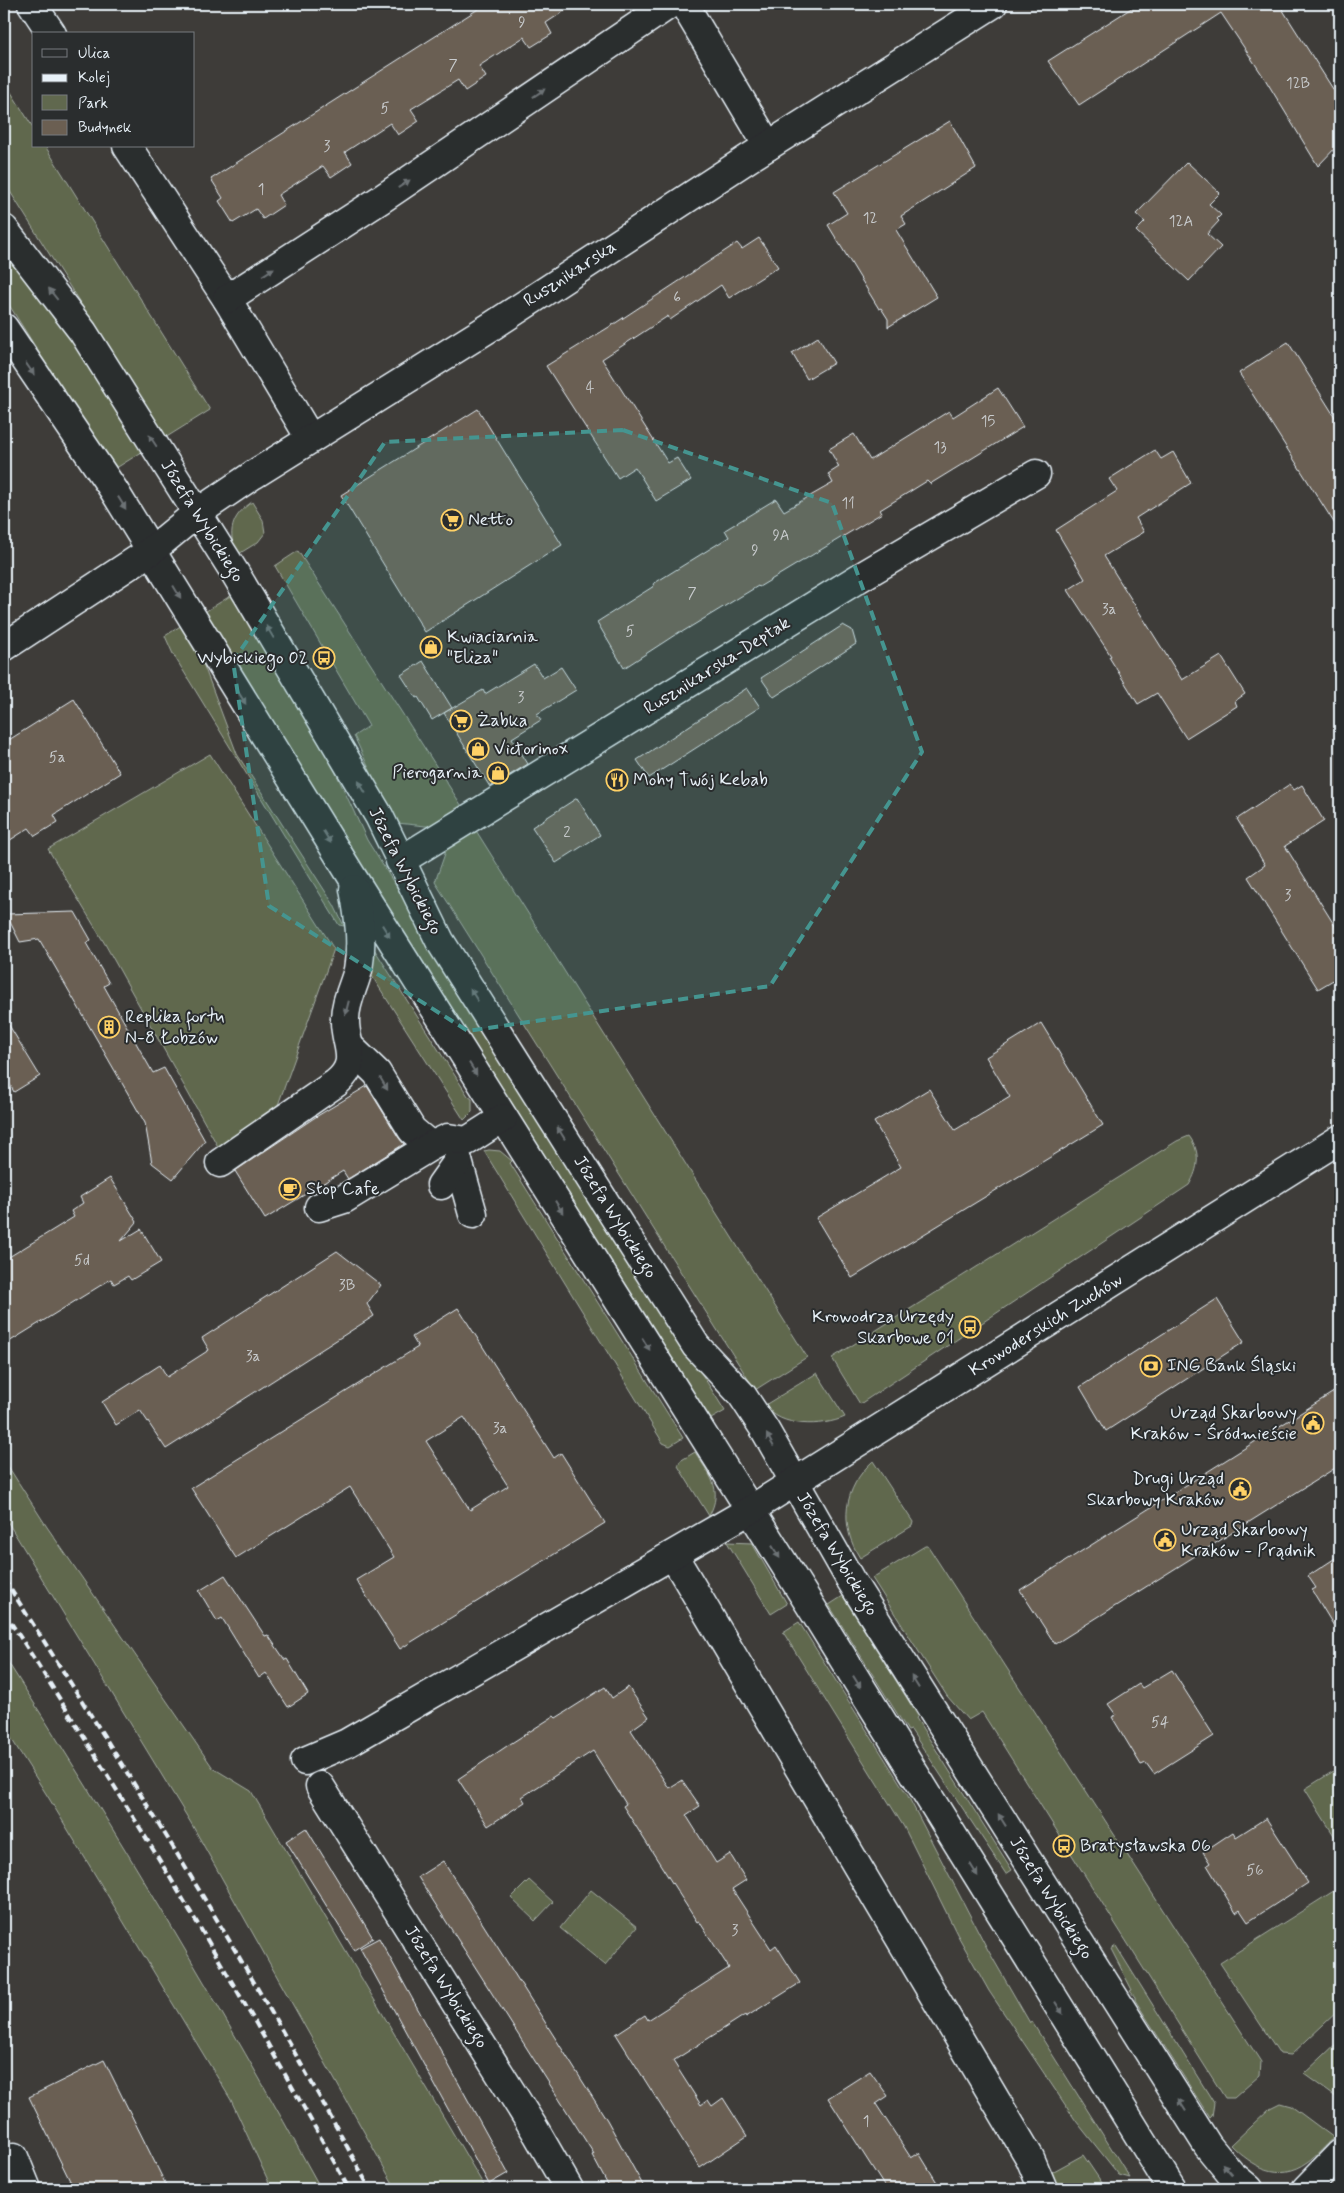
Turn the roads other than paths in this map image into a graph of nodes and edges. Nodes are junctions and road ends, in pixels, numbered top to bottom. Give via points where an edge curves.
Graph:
1 (32, 4) edge
2 (670, 4) edge
3 (684, 4) edge
4 (993, 4) edge
5 (51, 32) edge
6 (768, 146) junction
7 (128, 148) edge
8 (4, 229) edge
9 (227, 299) junction
10 (4, 328) edge
11 (310, 438) junction
12 (1036, 474) dead end
13 (196, 513) junction
14 (152, 550) junction
15 (4, 647) edge
16 (400, 862) junction
17 (351, 875) junction
18 (351, 1048) junction
19 (503, 1118) junction
20 (1340, 1139) edge
21 (431, 1146) junction
22 (220, 1162) dead end
23 (441, 1185) dead end
24 (319, 1208) dead end
25 (473, 1214) dead end
26 (794, 1482) junction
27 (750, 1510) junction
28 (673, 1555) junction
29 (305, 1761) dead end
30 (320, 1786) dead end
31 (1340, 2154) edge
32 (14, 2157) dead end
33 (27, 2189) edge
34 (569, 2189) edge
35 (1043, 2189) edge
36 (1172, 2189) edge
37 (1249, 2189) edge
38 (1306, 2189) edge

1 - 5 street
9 -> 2 street
3 - 6 street
4 - 6 street, Rusznikarska
6 - 11 street, Rusznikarska via 492,326
7 - 9 street
13 -> 8 street, Józefa Wybickiego via 83,332
9 - 11 street
10 -> 14 street
11 - 13 street, Rusznikarska
12 - 16 street, Rusznikarska-Deptak via 860,578
13 - 14 street, Rusznikarska
16 -> 13 street, Józefa Wybickiego via 379,816
14 - 15 street
14 -> 17 street
26 -> 16 street, Józefa Wybickiego via 742,1395 696,1346 685,1329 440,942
17 -> 18 street via 361,935 358,969 345,1017
17 -> 19 street
18 -> 21 street via 377,1073 412,1130
18 - 22 street via 349,1066 343,1076
19 - 21 street via 467,1141 448,1138
19 -> 27 street
20 - 26 street, Krowoderskich Zuchów
21 - 24 street via 344,1199
23 - 25 street via 458,1160
26 - 27 street, Krowoderskich Zuchów
37 -> 26 street, Józefa Wybickiego via 1231,2174 1208,2146 850,1579
27 - 28 street
27 -> 36 street
28 - 29 street via 347,1743
28 - 35 street via 1030,2158
30 - 34 street, Józefa Wybickiego via 525,2113
31 - 38 street
32 - 33 street

